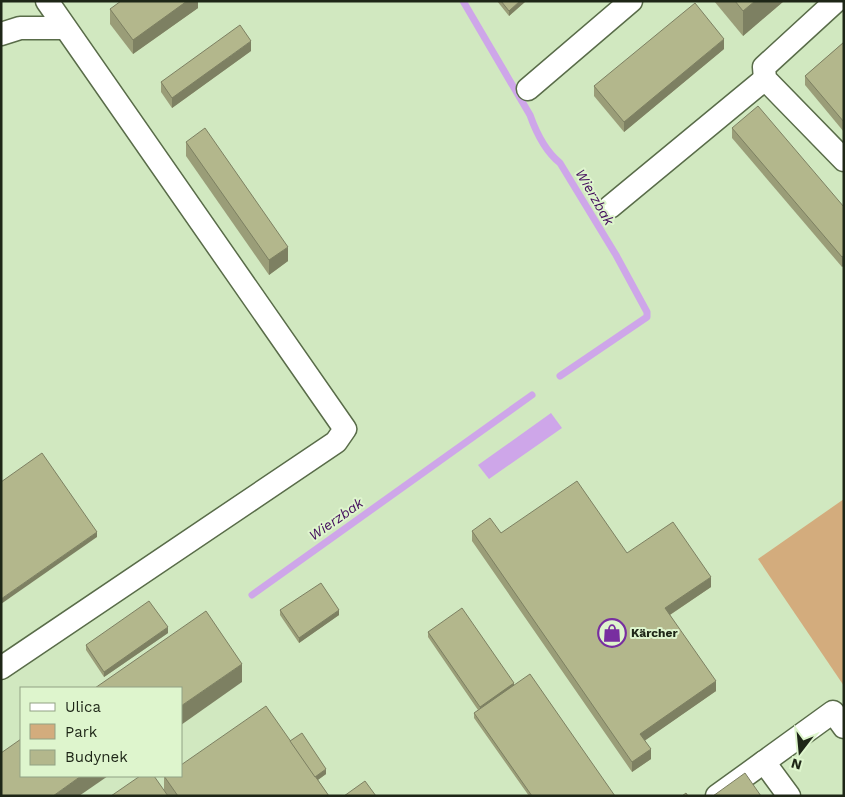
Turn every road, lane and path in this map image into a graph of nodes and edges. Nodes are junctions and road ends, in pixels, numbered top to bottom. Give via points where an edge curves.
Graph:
1 (47, 1) edge
2 (631, 1) edge
3 (836, 1) edge
4 (65, 28) junction
5 (1, 34) edge
6 (765, 79) junction
7 (528, 89) dead end
8 (844, 160) edge
9 (610, 207) dead end
10 (1, 668) edge
11 (844, 727) edge
12 (764, 762) junction
13 (717, 796) edge
14 (789, 796) edge

1 - 4 lane
2 - 7 lane
3 - 6 lane via 764,67
4 - 5 lane via 20,28
4 - 10 lane via 345,430 336,442
6 - 8 lane
6 - 9 lane
11 - 12 lane via 833,712
12 - 13 lane
12 - 14 lane

